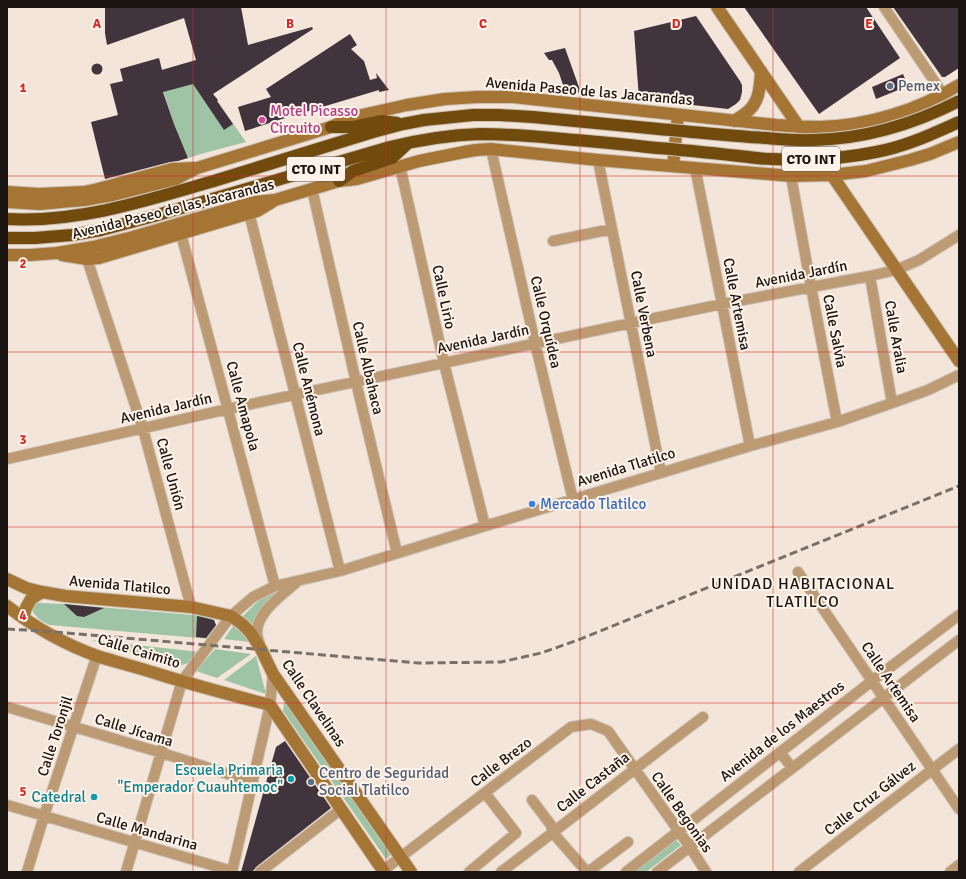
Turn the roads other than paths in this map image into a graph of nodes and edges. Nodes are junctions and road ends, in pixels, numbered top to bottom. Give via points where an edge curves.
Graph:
1 (717, 7) edge
2 (884, 7) edge
3 (761, 71) junction
4 (951, 89) edge
5 (959, 101) edge
6 (678, 115) junction
7 (734, 121) junction
8 (959, 122) edge
9 (403, 124) junction
10 (799, 126) junction
11 (331, 127) junction
12 (410, 142) junction
13 (959, 142) edge
14 (491, 149) junction
15 (598, 160) junction
16 (400, 166) junction
17 (673, 166) junction
18 (695, 167) junction
19 (198, 168) junction
20 (832, 175) junction
21 (791, 176) junction
22 (339, 181) junction
23 (312, 189) junction
24 (7, 192) edge
25 (11, 203) edge
26 (252, 208) junction
27 (12, 219) edge
28 (612, 229) junction
29 (181, 234) junction
30 (959, 235) edge
31 (11, 238) edge
32 (553, 241) dead end
33 (7, 256) edge
34 (87, 259) junction
35 (896, 270) junction
36 (870, 276) junction
37 (811, 287) junction
38 (722, 304) junction
39 (631, 323) junction
40 (535, 343) junction
41 (959, 361) edge
42 (444, 363) junction
43 (959, 375) edge
44 (356, 382) junction
45 (295, 395) junction
46 (892, 403) junction
47 (228, 409) junction
48 (837, 422) junction
49 (143, 429) junction
50 (750, 446) junction
51 (7, 459) edge
52 (661, 473) junction
53 (573, 500) junction
54 (484, 526) junction
55 (397, 553) junction
56 (340, 571) junction
57 (798, 572) dead end
58 (7, 579) edge
59 (298, 581) junction
60 (276, 586) junction
61 (42, 592) junction
62 (7, 606) edge
63 (191, 607) junction
64 (231, 616) junction
65 (959, 616) edge
66 (23, 618) junction
67 (959, 640) edge
68 (261, 649) junction
69 (97, 655) junction
70 (273, 674) junction
71 (872, 680) junction
72 (182, 681) junction
73 (884, 698) junction
74 (270, 705) junction
75 (7, 707) edge
76 (703, 717) dead end
77 (74, 727) junction
78 (959, 749) edge
79 (780, 752) junction
80 (162, 753) junction
81 (792, 768) junction
82 (634, 769) junction
83 (932, 769) junction
84 (253, 782) junction
85 (485, 793) junction
86 (532, 800) dead end
87 (7, 805) edge
88 (341, 808) junction
89 (959, 809) edge
90 (44, 816) junction
91 (679, 831) junction
92 (553, 833) junction
93 (628, 842) dead end
94 (134, 843) junction
95 (690, 847) junction
96 (401, 857) junction
97 (959, 865) edge
98 (383, 871) edge
99 (27, 872) edge
100 (126, 872) edge
101 (232, 872) edge
102 (260, 872) edge
103 (412, 872) edge
104 (468, 872) edge
105 (501, 872) edge
106 (588, 872) edge
107 (626, 872) edge
108 (657, 872) edge
109 (706, 872) edge
110 (799, 872) edge
111 (950, 872) edge

1 - 3 main road
2 - 4 street
3 - 7 main road via 756,102 747,113
3 - 10 main road
4 - 5 street
4 - 10 main road, Avenida Paseo de las Jacarandas / CTO INT via 904,111 865,122 819,127
5 - 9 highway, CTO INT, bridge via 892,128 863,135 813,140 499,115 473,115
6 - 7 main road, Avenida Paseo de las Jacarandas / CTO INT
6 - 11 main road, Avenida Paseo de las Jacarandas / CTO INT via 513,97 478,97 400,106 353,117
6 - 17 main road
7 - 10 main road, Avenida Paseo de las Jacarandas / CTO INT
8 - 12 highway, CTO INT, bridge via 902,145 877,152 799,160 530,136 457,135
9 - 11 highway via 382,121 353,127
9 - 27 highway, CTO INT via 152,199 80,215
10 - 20 main road
11 - 19 main road, Avenida Paseo de las Jacarandas / CTO INT
12 - 22 highway via 392,158 353,171
12 - 31 highway, CTO INT via 101,230 72,235
13 - 20 main road, Avenida Paseo de las Jacarandas / CTO INT via 910,160 866,171
14 - 15 main road, Avenida Paseo de las Jacarandas / CTO INT
14 - 16 main road, Avenida Paseo de las Jacarandas / CTO INT via 464,152
14 - 40 street, Calle Orquídea
15 - 17 main road, Avenida Paseo de las Jacarandas / CTO INT
15 - 28 street, Calle Verbena
16 - 22 main road, Avenida Paseo de las Jacarandas / CTO INT via 357,179
16 - 42 street, Calle Lirio
17 - 18 main road, Avenida Paseo de las Jacarandas / CTO INT
18 - 21 main road, Avenida Paseo de las Jacarandas / CTO INT
18 - 38 street, Calle Artemisa
19 - 24 main road via 172,169 84,192
19 - 25 main road, Avenida Paseo de las Jacarandas / CTO INT via 176,179 106,196 61,202
20 - 21 main road, Avenida Paseo de las Jacarandas / CTO INT
20 - 35 main road
21 - 37 street, Calle Salvia
22 - 23 main road, Avenida Paseo de las Jacarandas / CTO INT
23 - 26 main road, Avenida Paseo de las Jacarandas / CTO INT
23 - 44 street, Calle Albahaca
26 - 29 main road
26 - 33 main road, Avenida Paseo de las Jacarandas / CTO INT via 93,247 57,253
26 - 45 street, Calle Anémona
28 - 32 street
28 - 39 street, Calle Verbena
29 - 34 main road via 99,258
29 - 47 street, Calle Amapola
30 - 35 street, Avenida Jardín via 919,260
33 - 34 main road via 63,256
34 - 49 street, Calle Unión
35 - 36 street, Avenida Jardín
35 - 41 main road
36 - 37 street, Avenida Jardín
36 - 46 street, Calle Aralia
37 - 38 street, Avenida Jardín
37 - 48 street, Calle Salvia
38 - 39 street, Avenida Jardín
38 - 50 street, Calle Artemisa
39 - 40 street, Avenida Jardín
39 - 52 street, Calle Verbena
40 - 42 street, Avenida Jardín
40 - 53 street, Calle Orquídea
42 - 44 street, Avenida Jardín
42 - 54 street, Calle Lirio
43 - 46 street, Avenida Tlatilco
44 - 45 street, Avenida Jardín
44 - 55 street, Calle Albahaca
45 - 47 street, Avenida Jardín
45 - 56 street, Calle Anémona
46 - 48 street, Avenida Tlatilco
47 - 49 street, Avenida Jardín
47 - 60 street, Calle Amapola
48 - 50 street, Avenida Tlatilco
49 - 51 street, Avenida Jardín
49 - 63 street, Calle Unión
50 - 52 street, Avenida Tlatilco
52 - 53 street, Avenida Tlatilco
53 - 54 street, Avenida Tlatilco
54 - 55 street, Avenida Tlatilco
55 - 56 street, Avenida Tlatilco
56 - 59 street, Avenida Tlatilco
57 - 71 street, Calle Artemisa
58 - 61 main road, Avenida Tlatilco
59 - 60 street, Avenida Tlatilco
59 - 68 street, Avenida Tlatilco via 262,616 257,627
60 - 64 street, Avenida Tlatilco via 253,597
61 - 63 main road, Avenida Tlatilco
61 - 66 main road via 31,599
62 - 66 main road, Calle Caimito
63 - 64 main road, Avenida Tlatilco
64 - 68 main road, Avenida Tlatilco via 250,632
64 - 72 street
65 - 71 street, Avenida de los Maestros
66 - 69 main road, Calle Caimito via 43,631
67 - 73 street
68 - 70 main road, Calle Clavelinas
69 - 72 main road, Calle Caimito
69 - 77 street, Calle Toronjil
70 - 74 street
70 - 96 main road, Calle Clavelinas
71 - 73 street, Calle Artemisa
71 - 79 street, Avenida de los Maestros
72 - 74 main road, Calle Caimito
72 - 80 street
73 - 81 street
73 - 83 street, Calle Artemisa
74 - 84 street
74 - 88 main road
75 - 77 street, Calle Jícama
76 - 82 street, Calle Castaña
77 - 80 street, Calle Jícama
77 - 90 street, Calle Toronjil
78 - 83 street, Calle Cruz Gálvez
79 - 81 street
79 - 91 street, Avenida de los Maestros
80 - 84 street, Calle Jícama
80 - 94 street
81 - 95 street
82 - 85 street, Calle Brezo via 608,731 591,724 571,727
82 - 91 street, Calle Begonias
82 - 92 street, Calle Castaña
83 - 89 street, Calle Artemisa
83 - 110 street, Calle Cruz Gálvez
84 - 101 street
85 - 96 street, Calle Brezo
85 - 104 street via 516,833
86 - 92 street via 551,825
87 - 90 street, Calle Mandarina
88 - 98 main road
88 - 102 street
90 - 94 street, Calle Mandarina
90 - 99 street, Calle Toronjil
91 - 95 street, Calle Begonias
91 - 107 street, Avenida de los Maestros
92 - 105 street, Calle Castaña
92 - 106 street
93 - 106 street
94 - 100 street
94 - 101 street, Calle Mandarina
95 - 108 street
95 - 109 street, Calle Begonias
96 - 98 street, Calle Brezo
96 - 103 main road, Calle Clavelinas
97 - 111 street

